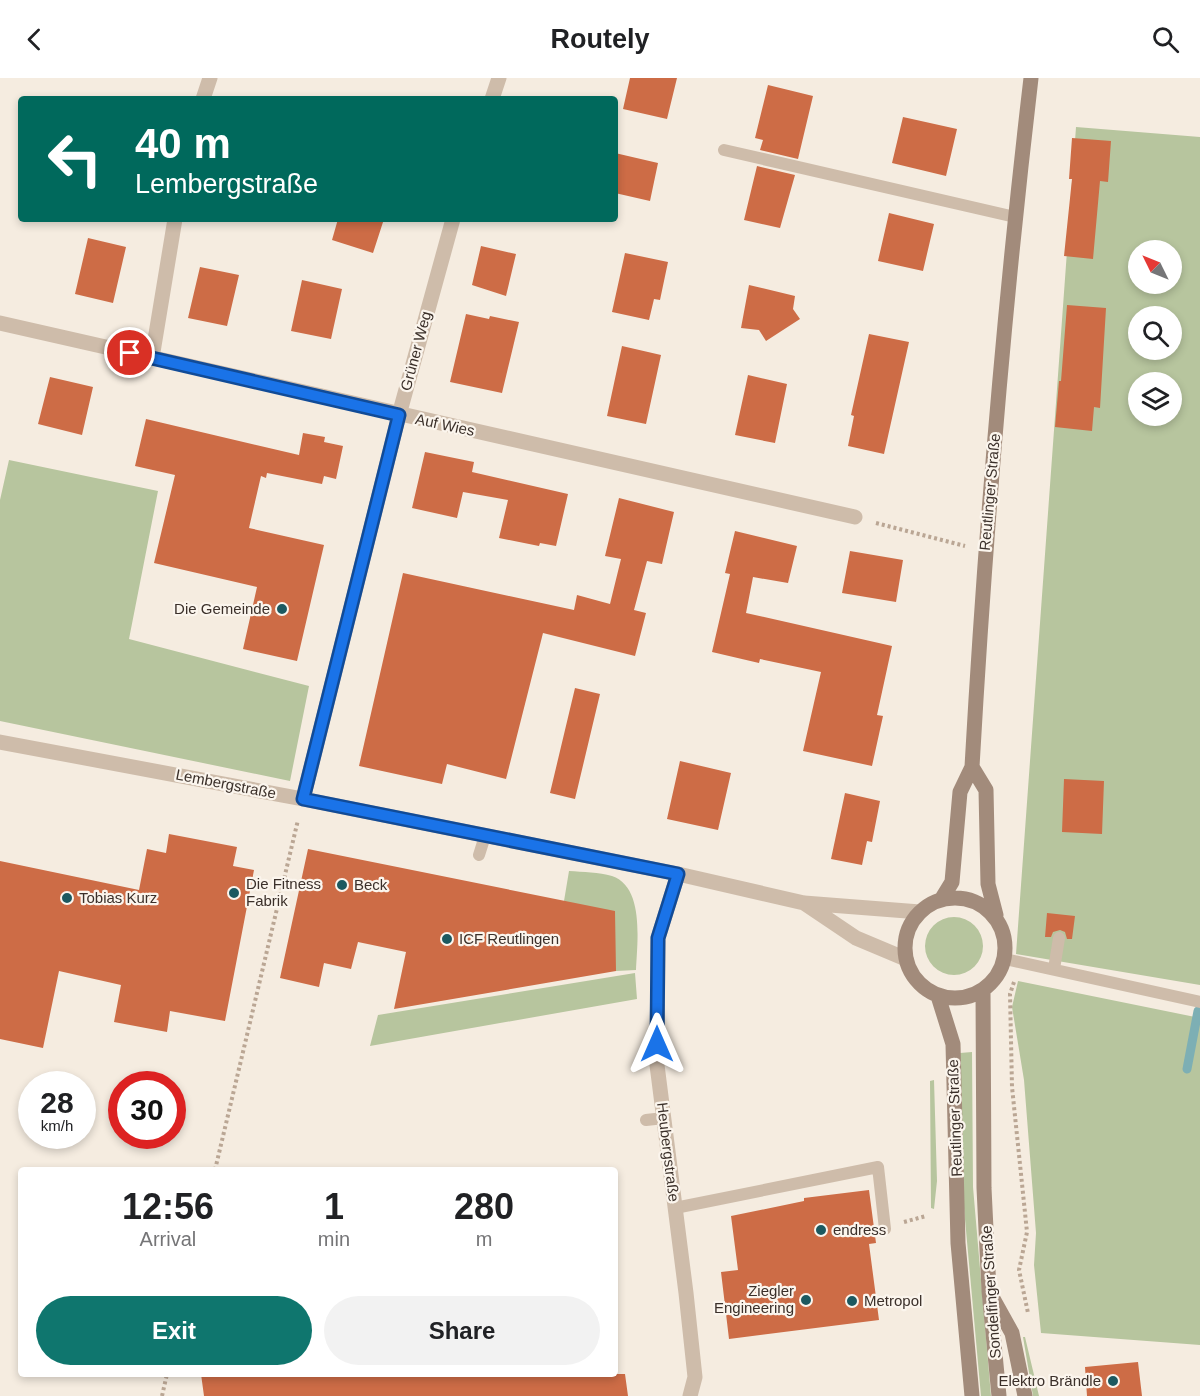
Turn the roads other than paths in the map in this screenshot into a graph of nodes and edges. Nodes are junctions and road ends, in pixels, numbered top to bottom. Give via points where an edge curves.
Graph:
1 (210, 78) edge
2 (499, 78) edge
3 (1031, 78) edge
4 (204, 96) edge
5 (493, 96) edge
6 (724, 150) dead end
7 (1014, 217) junction
8 (175, 222) edge
9 (452, 222) edge
10 (0, 323) edge
11 (152, 358) junction
12 (399, 415) junction
13 (855, 517) road end
14 (0, 742) edge
15 (972, 767) junction
16 (303, 799) junction
17 (485, 836) junction
18 (479, 855) dead end
19 (678, 874) junction
20 (940, 900) junction
21 (804, 903) junction
22 (920, 912) junction
23 (997, 918) junction
24 (1059, 938) dead end
25 (906, 959) junction
26 (1005, 959) junction
27 (1054, 969) junction
28 (983, 990) junction
29 (938, 996) junction
30 (1200, 1002) edge
31 (664, 1118) junction
32 (646, 1120) dead end
33 (984, 1188) joint
34 (675, 1208) junction
35 (885, 1229) dead end
36 (958, 1243) joint
37 (989, 1291) junction
38 (690, 1396) edge
39 (972, 1396) edge
40 (999, 1396) edge
41 (1025, 1396) edge

1 - 4 street
2 - 5 street
3 - 7 main road, Reutlinger Straße
6 - 7 lane
7 - 15 main road, Reutlinger Straße via 985,552
8 - 11 street
9 - 12 street, Grüner Weg
10 - 11 street, Auf Wies
11 - 12 street, Auf Wies
12 - 13 street, Auf Wies
12 - 16 street, Grüner Weg
14 - 16 street, Lembergstraße
15 - 20 main road, Reutlinger Straße via 960,792 952,882
15 - 23 main road via 986,790 988,884
16 - 17 street, Lembergstraße
17 - 18 lane
17 - 19 street, Lembergstraße
19 - 21 street, Lembergstraße
19 - 31 street, Heubergstraße via 658,938 657,1065
20 - 22 main road
20 - 23 main road via 954,897 977,901
21 - 22 street, Lembergstraße
21 - 25 street, Lembergstraße via 856,938
22 - 25 main road via 908,930
23 - 26 main road via 1005,937
24 - 27 lane
25 - 29 main road via 920,984
26 - 27 lane
26 - 28 main road via 993,982
27 - 30 lane
28 - 29 main road via 961,998
28 - 33 main road, Reutlinger Straße
29 - 36 main road, Reutlinger Straße via 953,1044
31 - 32 lane
31 - 34 street, Heubergstraße
33 - 37 main road, Sondelfinger Straße
34 - 35 lane via 878,1167
34 - 38 street, Heubergstraße via 695,1377
36 - 39 main road, Sondelfinger Straße
37 - 40 main road, Sondelfinger Straße
37 - 41 main road via 1012,1333

